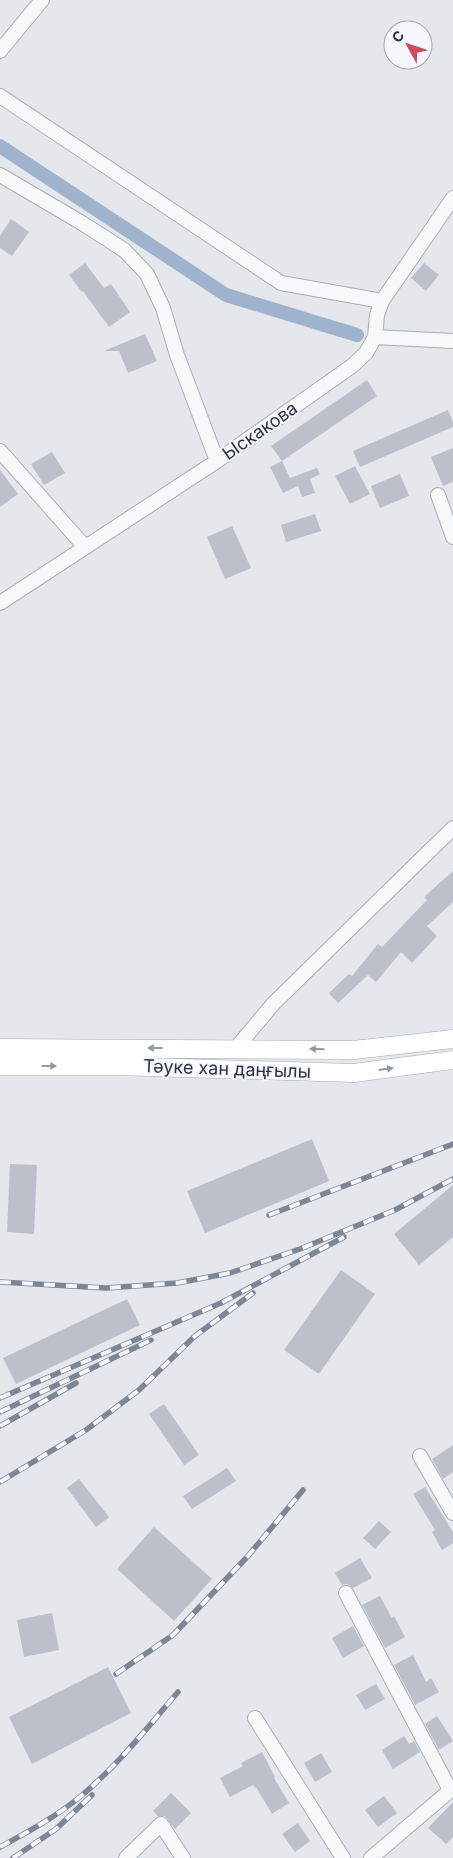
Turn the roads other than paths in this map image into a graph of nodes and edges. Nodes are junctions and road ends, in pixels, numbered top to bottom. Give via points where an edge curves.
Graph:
1 (42, 0) edge
2 (0, 51) edge
3 (0, 96) edge
4 (0, 175) edge
5 (453, 198) edge
6 (382, 301) junction
7 (375, 337) junction
8 (453, 341) edge
9 (0, 452) edge
10 (217, 461) junction
11 (438, 495) dead end
12 (453, 536) edge
13 (85, 547) junction
14 (0, 603) edge
15 (453, 828) edge
16 (453, 1039) edge
17 (0, 1048) edge
18 (236, 1048) junction
19 (354, 1050) junction
20 (115, 1057) junction
21 (453, 1060) edge
22 (0, 1066) edge
23 (354, 1072) junction
24 (420, 1456) dead end
25 (453, 1512) edge
26 (346, 1593) dead end
27 (255, 1718) dead end
28 (452, 1789) edge
29 (126, 1858) edge
30 (183, 1858) edge
31 (342, 1858) edge
32 (371, 1858) edge

1 - 2 street
3 - 6 street via 281,283
4 - 10 street via 124,250 148,274
5 - 6 street, Ыскакова
6 - 7 street, Ыскакова
7 - 8 street
7 - 10 street, Ыскакова via 366,353 352,366
9 - 13 street
10 - 13 street, Ыскакова
11 - 12 street
13 - 14 street, Ыскакова
15 - 18 street via 274,1003
16 - 19 main road, Тәуке хан даңғылы
17 - 20 main road, Тәуке хан даңғылы
19 -> 18 main road, Тәуке хан даңғылы
18 -> 20 main road, Тәуке хан даңғылы
19 - 23 main road
22 -> 20 main road, Тәуке хан даңғылы
20 - 23 main road, Тәуке хан даңғылы
23 -> 21 main road, Тәуке хан даңғылы
24 - 25 street
26 - 28 street
27 - 31 street
28 - 32 street
29 - 30 street via 161,1824

